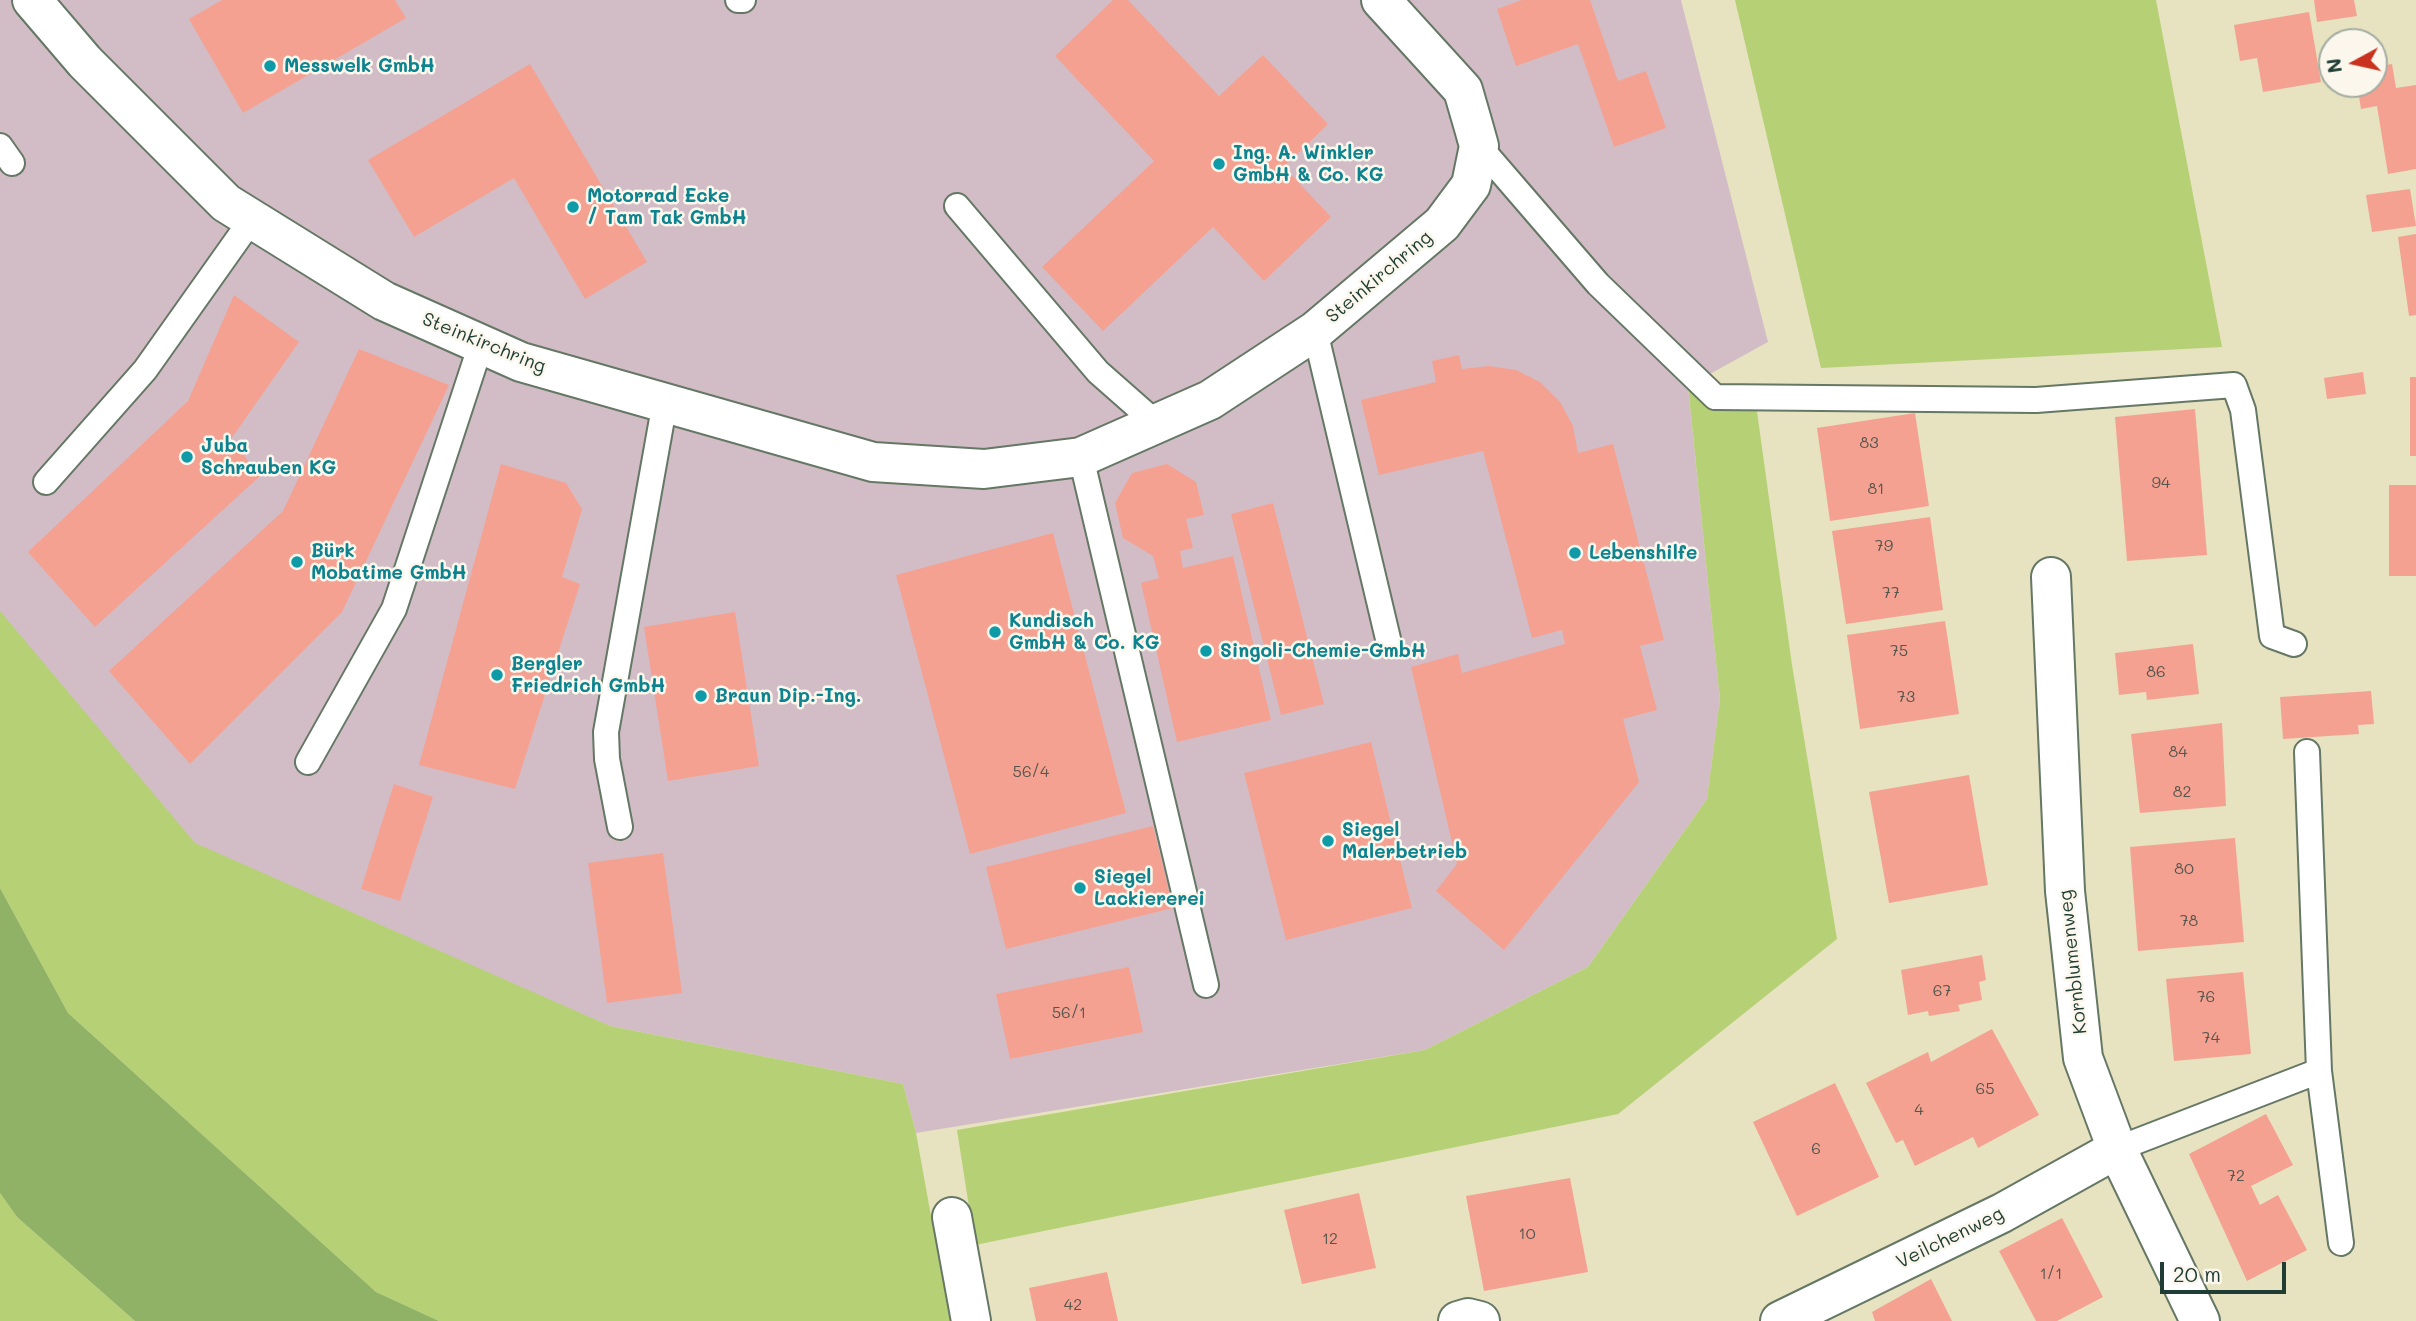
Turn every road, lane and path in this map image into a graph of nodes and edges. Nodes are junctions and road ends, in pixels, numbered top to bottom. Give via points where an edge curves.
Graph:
1 (32, 0) edge
2 (738, 0) edge
3 (743, 0) edge
4 (1381, 0) edge
5 (1479, 146) junction
6 (957, 206) dead end
7 (252, 219) junction
8 (1315, 331) junction
9 (481, 344) junction
10 (665, 402) junction
11 (1157, 424) junction
12 (1081, 457) junction
13 (46, 482) dead end
14 (2051, 578) dead end
15 (1389, 643) dead end
16 (2294, 644) dead end
17 (2307, 752) dead end
18 (308, 762) dead end
19 (620, 827) dead end
20 (1206, 985) dead end
21 (2319, 1071) junction
22 (2118, 1149) junction
23 (951, 1217) dead end
24 (2341, 1244) dead end
25 (1784, 1320) edge
26 (971, 1321) edge
27 (1458, 1321) edge
28 (1480, 1321) edge
29 (2200, 1321) edge

1 - 7 street, Steinkirchring via 85,62 226,204
2 - 3 lane
4 - 5 street, Steinkirchring via 1463,90
5 - 8 street, Steinkirchring via 1471,185 1442,224
5 - 16 lane via 1598,284 1715,397 2036,400 2234,385 2243,410 2272,636
6 - 11 lane via 1098,372
7 - 9 street, Steinkirchring via 384,301
7 - 13 lane via 145,370
8 - 11 street, Steinkirchring via 1210,400
8 - 15 lane
9 - 10 street, Steinkirchring via 521,362
9 - 18 lane via 394,609
10 - 12 street, Steinkirchring via 873,462 984,469
10 - 19 lane via 606,732
11 - 12 street, Steinkirchring
12 - 20 lane
14 - 22 street, Kornblumenweg via 2066,891 2083,1058
17 - 21 lane
21 - 22 lane
21 - 24 lane
22 - 25 street, Veilchenweg via 2002,1213
22 - 29 street, Kornblumenweg
23 - 26 street
27 - 28 street

